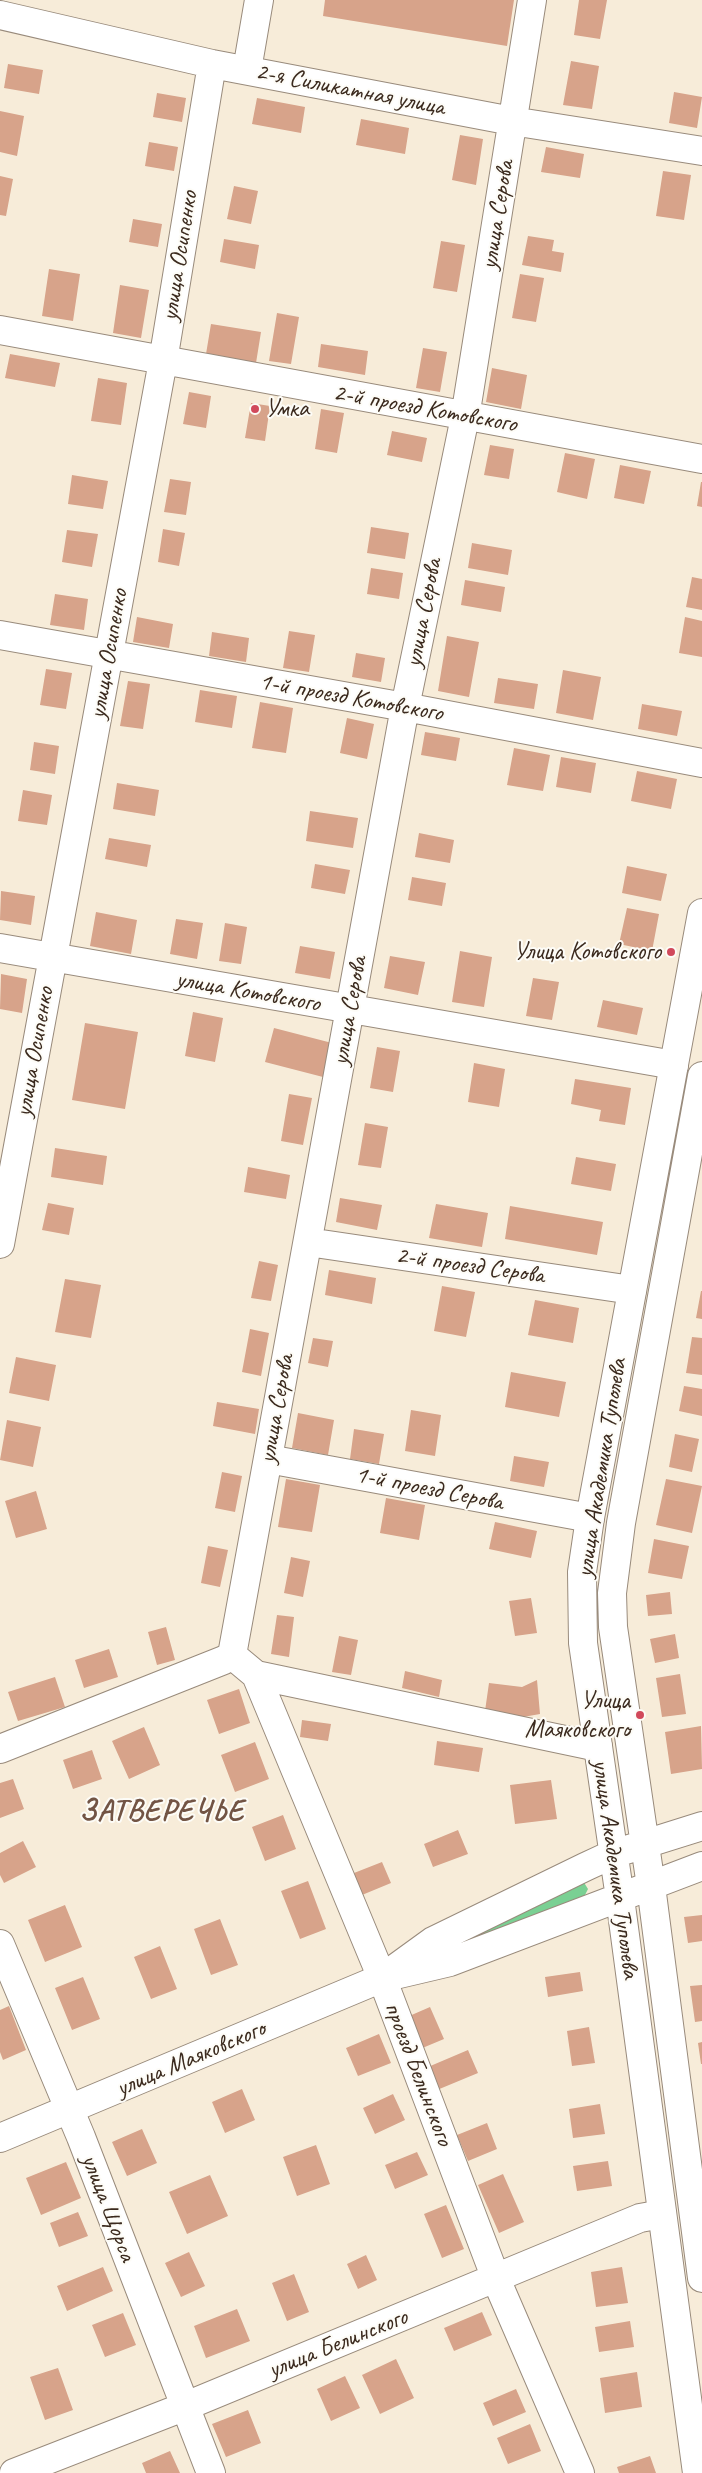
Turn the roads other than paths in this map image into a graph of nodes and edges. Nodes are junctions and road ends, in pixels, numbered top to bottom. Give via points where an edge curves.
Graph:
1 (259, 0) edge
2 (532, 0) edge
3 (0, 16) edge
4 (212, 64) junction
5 (247, 70) junction
6 (512, 121) junction
7 (702, 151) edge
8 (0, 330) edge
9 (163, 361) junction
10 (465, 417) junction
11 (702, 459) edge
12 (0, 635) edge
13 (109, 656) junction
14 (405, 707) junction
15 (702, 763) edge
16 (702, 913) edge
17 (0, 948) edge
18 (52, 958) junction
19 (351, 1010) junction
20 (674, 1065) junction
21 (702, 1076) edge
22 (308, 1242) junction
23 (0, 1244) edge
24 (632, 1290) junction
25 (268, 1459) junction
26 (590, 1518) junction
27 (232, 1655) junction
28 (256, 1675) junction
29 (598, 1747) junction
30 (0, 1749) edge
31 (702, 1826) edge
32 (644, 1844) junction
33 (613, 1854) junction
34 (702, 1866) edge
35 (651, 1886) junction
36 (620, 1898) junction
37 (0, 1944) edge
38 (382, 1978) junction
39 (70, 2110) junction
40 (0, 2138) edge
41 (697, 2198) edge
42 (662, 2214) junction
43 (702, 2278) edge
44 (496, 2279) junction
45 (186, 2406) junction
46 (698, 2467) edge
47 (14, 2473) edge
48 (211, 2473) edge
49 (580, 2473) edge

1 - 5 street
2 - 6 street, улица Серова
3 - 4 street, 2-я Силикатная улица
4 - 5 street, 2-я Силикатная улица
4 - 9 street, улица Осипенко
5 - 6 street, 2-я Силикатная улица
6 - 7 street, 2-я Силикатная улица
6 - 10 street, улица Серова
8 - 9 street, 2-й проезд Котовского
9 - 10 street, 2-й проезд Котовского
9 - 13 street, улица Осипенко
10 - 11 street, 2-й проезд Котовского
10 - 14 street, улица Серова
12 - 13 street, 1-й проезд Котовского
13 - 14 street, 1-й проезд Котовского
13 - 18 street, улица Осипенко
14 - 15 street, 1-й проезд Котовского
14 - 19 street, улица Серова
16 - 20 street, улица Академика Туполева
17 - 18 street, улица Котовского
18 - 19 street, улица Котовского
18 - 23 street, улица Осипенко
19 - 20 street, улица Котовского
19 - 22 street, улица Серова
20 - 24 street, улица Академика Туполева
21 - 32 street, улица Академика Туполева via 620,1523 612,1592 613,1627
22 - 24 street, 2-й проезд Серова
22 - 25 street, улица Серова
24 - 26 street, улица Академика Туполева
25 - 26 street, 1-й проезд Серова
25 - 27 street, улица Серова
26 - 29 street, улица Академика Туполева via 582,1572 582,1624
27 - 28 street, проезд Белинского
27 - 30 street
28 - 29 street, проезд Белинского
28 - 38 street, проезд Белинского
29 - 33 street, улица Академика Туполева
31 - 32 street, улица Маяковского
32 - 33 street, улица Маяковского
32 - 35 street, улица Академика Туполева
33 - 36 street, улица Академика Туполева
33 - 38 street, улица Маяковского via 433,1941
34 - 35 street, улица Маяковского
35 - 36 street, улица Маяковского
35 - 41 street, улица Академика Туполева
36 - 38 street, улица Маяковского via 450,1962
36 - 42 street, улица Академика Туполева
37 - 39 street, улица Щорса
38 - 39 street, улица Маяковского
38 - 44 street, проезд Белинского
39 - 40 street, улица Маяковского
39 - 45 street, улица Щорса
41 - 43 street, улица Академика Туполева
42 - 44 street, улица Белинского via 640,2218
42 - 46 street, улица Академика Туполева
44 - 45 street, улица Белинского
44 - 49 street, проезд Белинского
45 - 47 street, улица Белинского
45 - 48 street, улица Щорса

